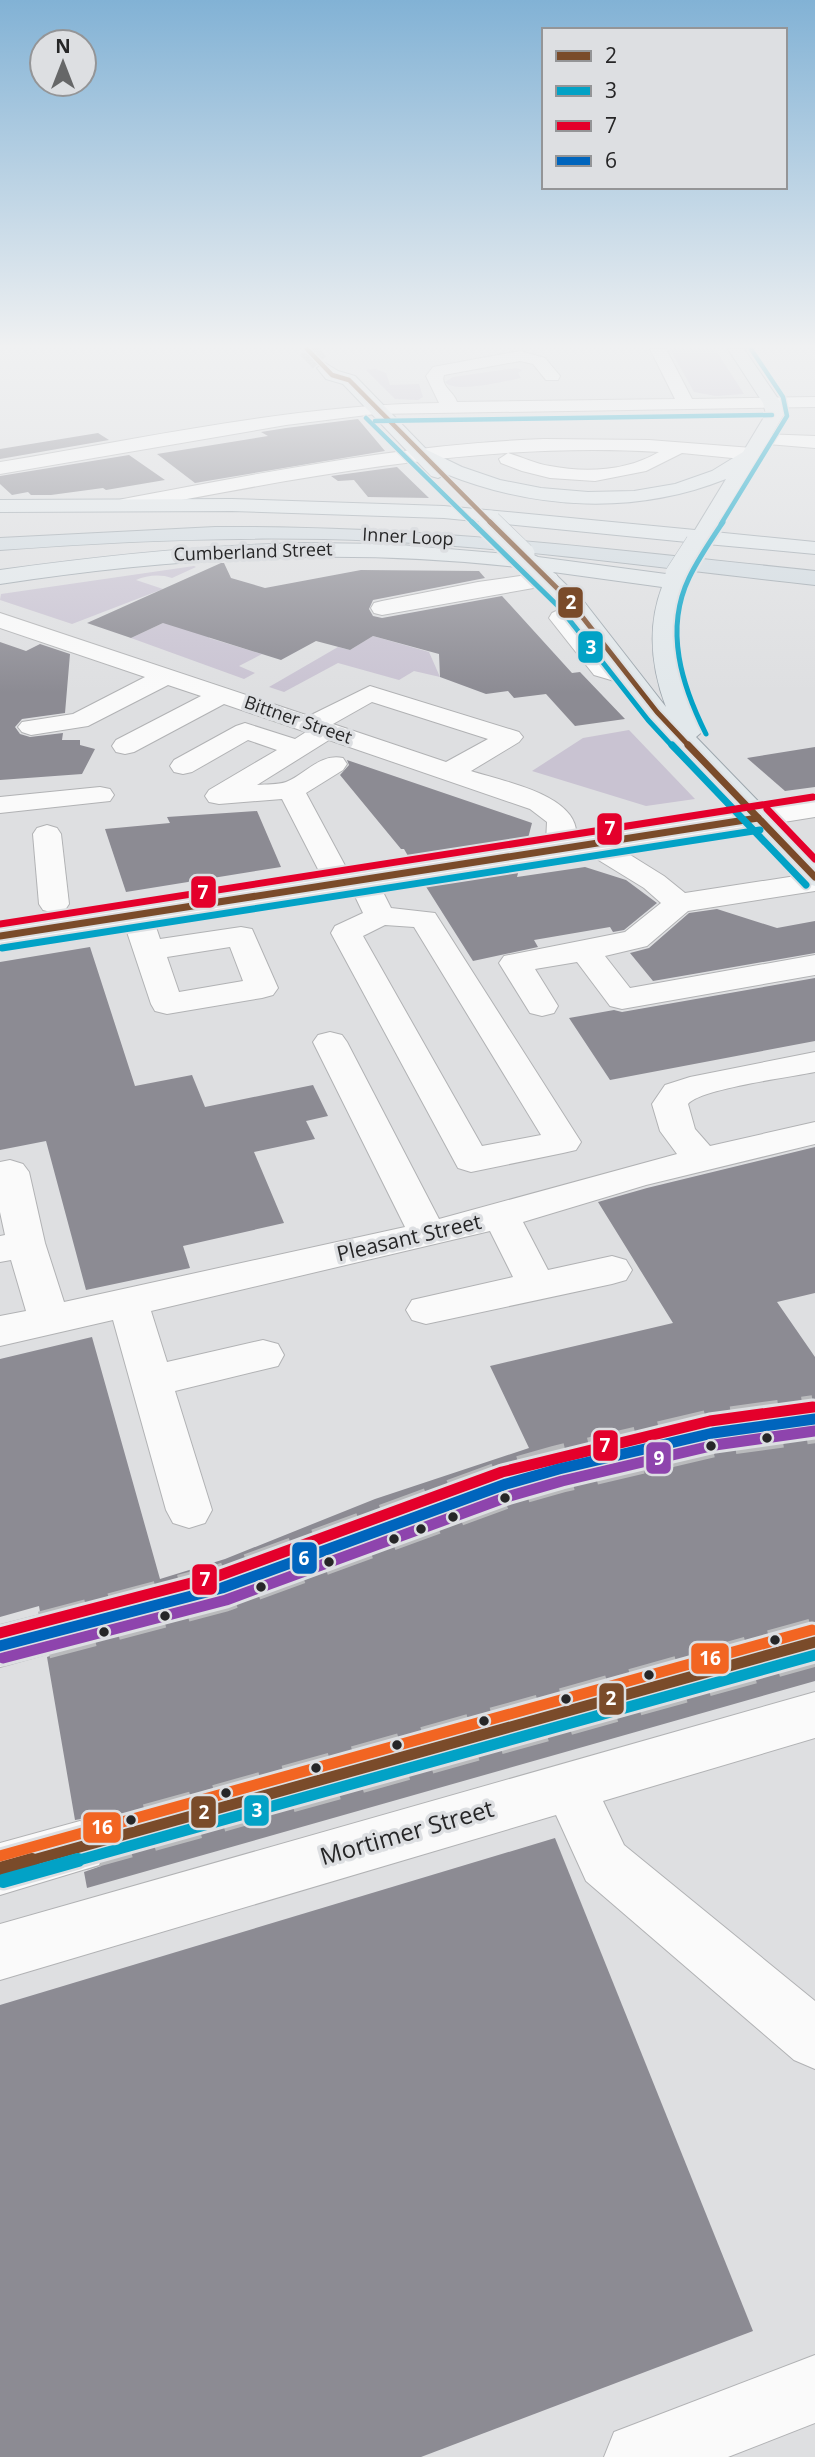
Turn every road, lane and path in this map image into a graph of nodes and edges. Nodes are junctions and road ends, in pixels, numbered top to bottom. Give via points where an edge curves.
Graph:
1 (25, 464) edge
2 (361, 464) edge
3 (430, 464) edge
4 (440, 464) edge
5 (524, 464) edge
6 (653, 464) edge
7 (735, 464) edge
8 (745, 464) edge
9 (5, 467) edge
10 (260, 480) junction
11 (338, 492) dead end
12 (122, 505) junction
13 (4, 506) edge
14 (272, 506) junction
15 (310, 507) junction
16 (486, 519) junction
17 (0, 534) edge
18 (699, 540) junction
19 (0, 544) edge
20 (815, 548) edge
21 (534, 565) junction
22 (815, 566) edge
23 (0, 577) edge
24 (676, 578) junction
25 (815, 578) edge
26 (815, 598) edge
27 (382, 608) dead end
28 (0, 620) edge
29 (167, 676) junction
30 (222, 695) junction
31 (31, 727) dead end
32 (313, 735) junction
33 (125, 746) dead end
34 (334, 764) dead end
35 (183, 766) dead end
36 (449, 772) junction
37 (718, 778) junction
38 (290, 790) junction
39 (100, 794) dead end
40 (0, 805) edge
41 (815, 810) edge
42 (758, 818) junction
43 (47, 834) dead end
44 (590, 844) junction
45 (556, 849) junction
46 (815, 880) edge
47 (351, 882) junction
48 (679, 903) junction
49 (54, 904) dead end
50 (137, 916) junction
51 (380, 916) junction
52 (0, 936) edge
53 (148, 950) dead end
54 (585, 951) junction
55 (815, 965) edge
56 (542, 1006) dead end
57 (330, 1042) dead end
58 (815, 1062) edge
59 (815, 1133) edge
60 (516, 1151) junction
61 (700, 1159) junction
62 (0, 1174) edge
63 (560, 1199) junction
64 (501, 1216) junction
65 (428, 1235) junction
66 (13, 1246) edge
67 (612, 1270) dead end
68 (537, 1286) junction
69 (128, 1302) junction
70 (426, 1310) dead end
71 (49, 1320) junction
72 (0, 1331) edge
73 (262, 1355) dead end
74 (151, 1381) junction
75 (189, 1510) dead end
76 (815, 1715) edge
77 (569, 1786) junction
78 (80, 1847) tunnel mouth
79 (0, 1869) edge
80 (0, 1952) edge
81 (815, 2039) edge
82 (815, 2389) edge
83 (639, 2457) edge

1 - 9 street
2 - 10 street
3 - 16 main road
4 - 7 main road via 503,487 596,497 693,485
5 - 6 street via 590,474
8 - 18 main road
10 - 12 street
10 - 14 street via 278,496
11 - 15 street via 312,495
12 - 13 main road, Cumberland Street
12 - 14 main road, Cumberland Street
14 - 15 main road, Cumberland Street
15 - 16 main road, Cumberland Street
16 - 18 main road, Cumberland Street
16 - 21 main road, bridge
17 - 22 highway, Inner Loop via 183,523 346,523 514,533
18 - 20 main road, Cumberland Street
18 - 24 main road, bridge
19 - 25 highway, Inner Loop via 187,533 349,534 560,549
21 - 23 main road, Cumberland Street via 390,550 269,549 144,557
21 - 24 main road, Cumberland Street
21 - 27 street via 478,589
21 - 37 main road via 577,608 628,678
24 - 26 highway
24 - 37 main road via 664,635 668,684
28 - 29 street, Bittner Street
29 - 30 street, Bittner Street
29 - 31 street via 79,721
30 - 32 street, Bittner Street
30 - 33 street
32 - 35 street via 245,731
32 - 36 street, Bittner Street
32 - 36 street via 370,693 510,737
32 - 38 street via 219,796
34 - 38 street
36 - 45 street, Bittner Street via 549,807 562,823 563,837
37 - 42 main road
38 - 47 street
39 - 40 street
41 - 42 street
42 - 44 street
42 - 46 main road
43 - 49 street
44 - 45 street
44 - 48 street via 654,881
45 - 47 street
46 - 48 street
47 - 50 street
47 - 51 street
48 - 54 street via 636,939
50 - 52 street
50 - 53 street
51 - 60 street via 346,933 471,1160
51 - 60 street via 424,919 563,1142
54 - 55 street via 622,999
54 - 56 street via 515,962
57 - 65 street
58 - 61 street via 677,1093 670,1104 673,1120
59 - 61 street, Pleasant Street
60 - 63 street
61 - 63 street, Pleasant Street
62 - 66 street via 10,1172
63 - 64 street, Pleasant Street
64 - 65 street, Pleasant Street
64 - 68 street
65 - 69 street, Pleasant Street
66 - 71 street
67 - 68 street
68 - 70 street
69 - 71 street, Pleasant Street
69 - 74 street
71 - 72 street, Pleasant Street
73 - 74 street
74 - 75 street
76 - 77 street, Mortimer Street
77 - 80 street, Mortimer Street
77 - 81 street via 606,1863
78 - 79 street
82 - 83 street

